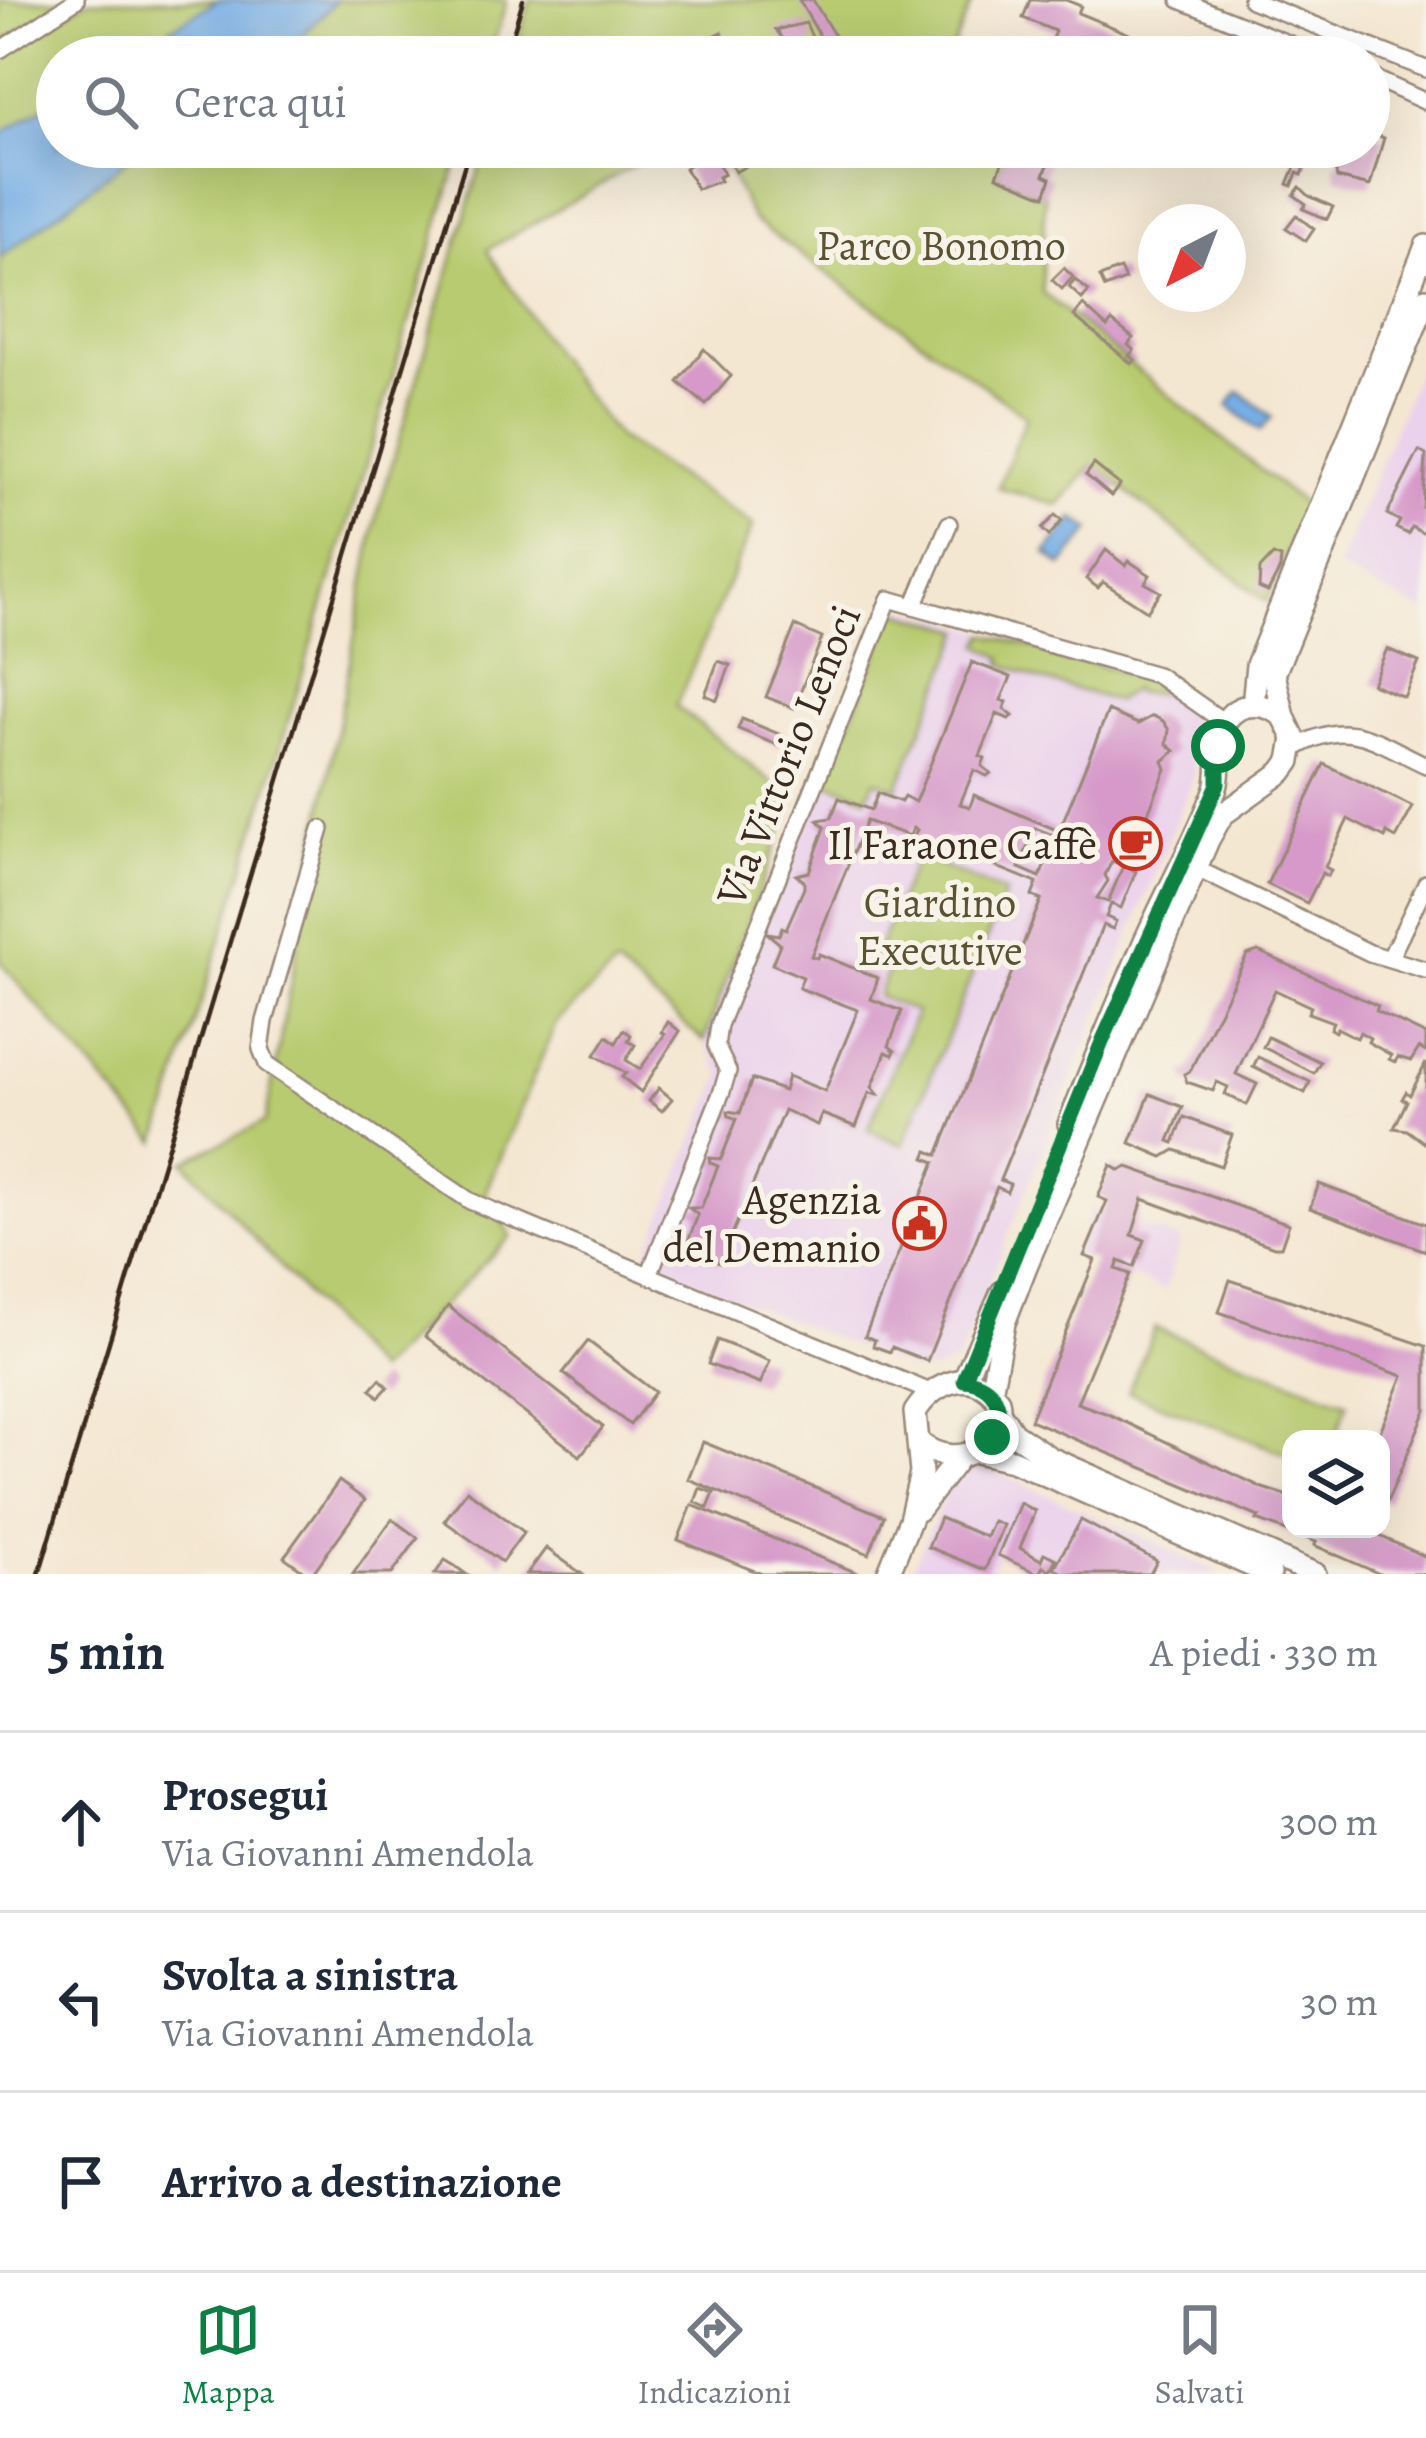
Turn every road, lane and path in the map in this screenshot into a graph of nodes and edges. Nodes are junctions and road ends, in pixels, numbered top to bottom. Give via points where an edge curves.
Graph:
1 (76, 0) edge
2 (1180, 0) edge
3 (1251, 0) edge
4 (1270, 36) edge
5 (1342, 36) edge
6 (0, 50) edge
7 (1390, 55) edge
8 (1426, 69) edge
9 (1390, 86) edge
10 (1426, 102) edge
11 (1426, 246) edge
12 (1426, 299) edge
13 (949, 524) dead end
14 (914, 606) junction
15 (1253, 705) junction
16 (1284, 717) junction
17 (1224, 722) junction
18 (1294, 749) junction
19 (1221, 758) junction
20 (1426, 765) edge
21 (1271, 779) junction
22 (321, 829) dead end
23 (1195, 868) junction
24 (1426, 884) edge
25 (1390, 958) junction
26 (1426, 970) edge
27 (649, 1275) junction
28 (964, 1380) junction
29 (930, 1392) junction
30 (992, 1392) junction
31 (1000, 1413) junction
32 (921, 1444) junction
33 (966, 1453) junction
34 (910, 1520) junction
35 (888, 1574) edge
36 (1270, 1574) edge
37 (1315, 1574) edge

1 - 6 street
2 - 4 street
3 - 5 street
7 - 8 street
9 - 10 street
11 - 15 main road via 1257,665
12 - 16 main road via 1274,674
13 - 14 street
14 - 17 street, Via Vittorio Lenoci via 1157,674
14 - 27 street, Via Vittorio Lenoci via 890,599 727,1004 716,1046 728,1071
15 - 16 main road
15 - 17 main road
16 - 18 main road
17 - 19 main road
18 - 20 street via 1352,731
18 - 21 main road
19 - 21 main road via 1248,781
19 - 28 main road via 1218,784
21 - 23 main road via 1222,815
22 - 27 street via 265,1021 267,1064 470,1201
23 - 25 street
23 - 30 main road via 1026,1266 1004,1323
24 - 25 street
25 - 26 street
27 - 29 street
28 - 29 main road
28 - 30 main road
29 - 32 main road via 915,1412
30 - 31 main road
31 - 33 main road via 994,1435
31 - 37 main road via 1032,1448
32 - 33 main road via 934,1454
32 - 34 main road
33 - 34 main road
33 - 36 main road via 1012,1460
34 - 35 main road

